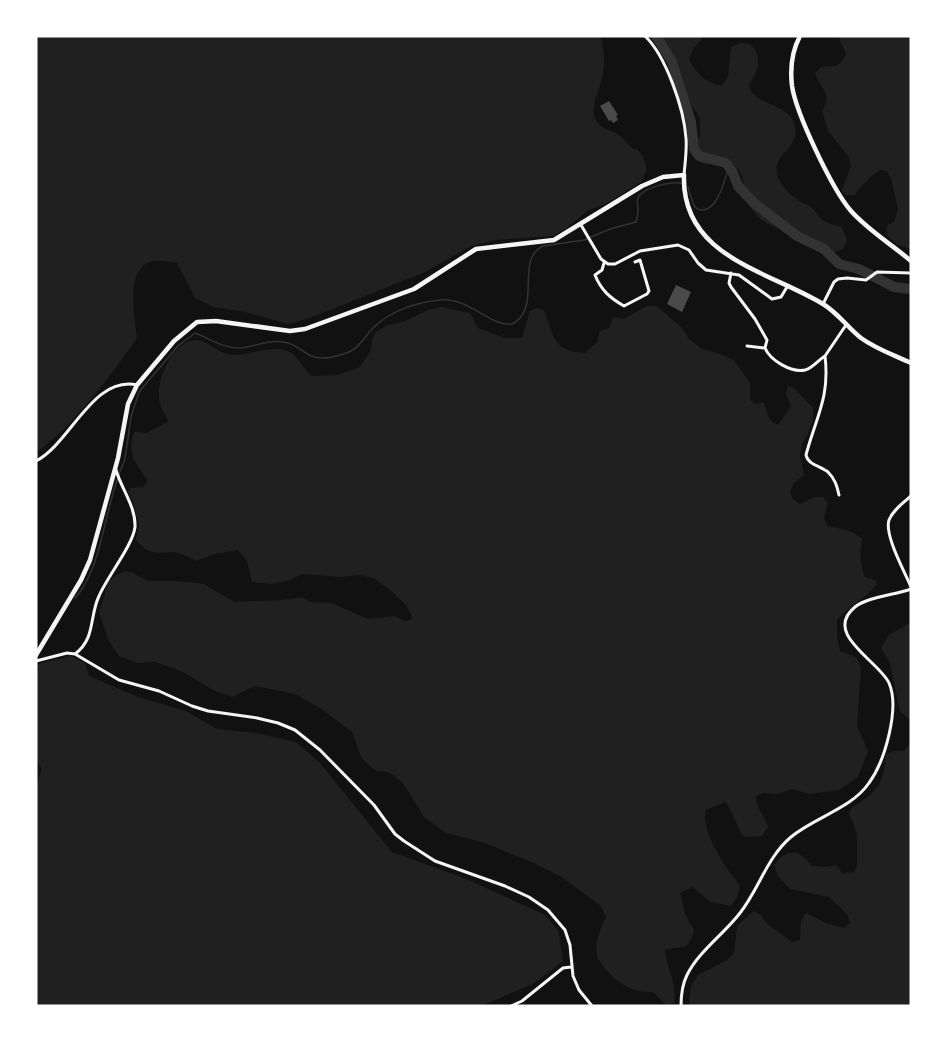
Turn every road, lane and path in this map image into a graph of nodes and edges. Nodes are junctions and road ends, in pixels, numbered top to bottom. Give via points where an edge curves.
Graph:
1 (645, 36) edge
2 (800, 36) edge
3 (684, 175) junction
4 (581, 225) junction
5 (911, 261) edge
6 (604, 262) junction
7 (635, 262) dead end
8 (731, 273) junction
9 (911, 273) edge
10 (787, 287) junction
11 (823, 304) junction
12 (846, 325) junction
13 (747, 346) dead end
14 (765, 348) junction
15 (825, 356) junction
16 (911, 363) edge
17 (137, 385) junction
18 (36, 461) edge
19 (116, 471) junction
20 (839, 495) dead end
21 (911, 496) edge
22 (911, 588) edge
23 (75, 654) junction
24 (36, 655) edge
25 (36, 661) edge
26 (571, 967) junction
27 (511, 1006) edge
28 (592, 1006) edge
29 (681, 1006) edge

1 - 3 street via 659,51 683,117
2 - 5 main road via 792,60 794,93 829,177 859,220
3 - 4 main road via 652,181
3 - 10 main road via 687,208 710,240 734,260
4 - 6 street
4 - 17 main road via 547,242 476,249 414,289 305,329 197,322 174,341
6 - 7 street via 595,275 599,285 624,306 649,291 640,260
6 - 8 street via 615,264 640,251 678,245 689,250 706,270
8 - 10 street via 744,277 772,299 781,297
8 - 14 street via 729,283 766,336
9 - 11 street via 838,279
10 - 11 main road
11 - 12 main road
12 - 15 street
12 - 16 main road via 871,344
13 - 14 street
14 - 15 street via 767,355 798,370 812,367
15 - 20 street via 828,378 806,459 828,472
17 - 18 street via 127,382 106,391
17 - 19 main road via 128,404
19 - 23 street via 132,509 135,528 97,598 85,645
19 - 24 main road via 90,560
21 - 22 street via 892,514 888,526
22 - 29 street via 863,603 847,618 850,642 886,676 893,694 893,717 875,774 862,792 784,843 741,912 690,970 682,989
23 - 25 street
23 - 26 street via 119,680 159,691 192,706 257,718 295,730 320,750 404,841 435,861 506,886 548,910 565,930
26 - 27 street via 563,968
26 - 28 street via 575,983

